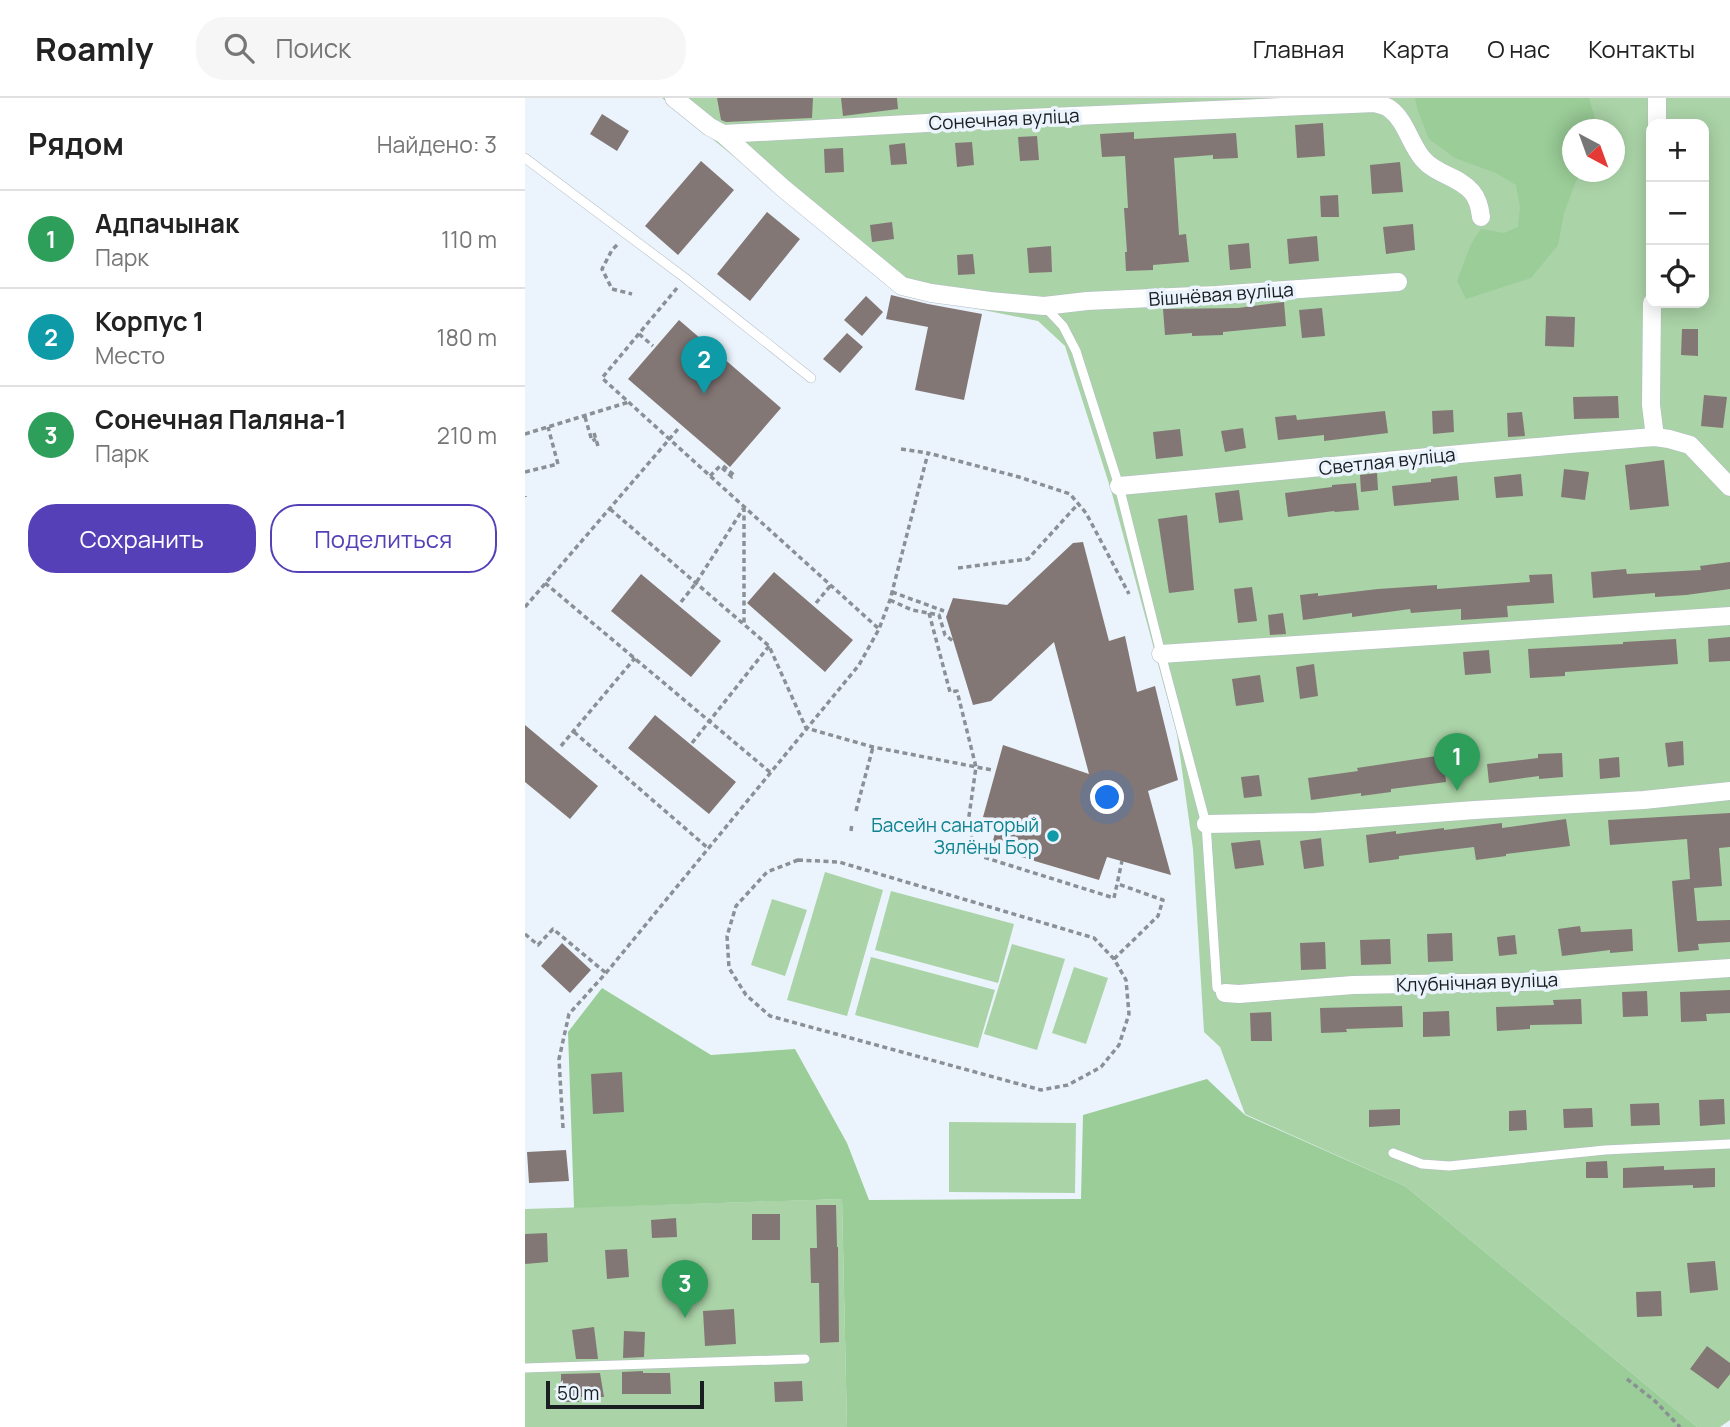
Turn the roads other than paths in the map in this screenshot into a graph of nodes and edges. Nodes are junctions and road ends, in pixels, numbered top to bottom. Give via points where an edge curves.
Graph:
1 (674, 98) edge
2 (1657, 98) edge
3 (1657, 119) edge
4 (723, 134) junction
5 (525, 158) edge
6 (1481, 217) dead end
7 (1398, 282) dead end
8 (1044, 306) junction
9 (1652, 308) edge
10 (811, 378) dead end
11 (1655, 437) junction
12 (1119, 486) junction
13 (1730, 487) edge
14 (1730, 616) edge
15 (1161, 654) junction
16 (1730, 790) edge
17 (1206, 824) junction
18 (1730, 968) edge
19 (1224, 993) joint
20 (1730, 1144) edge
21 (1393, 1153) dead end
22 (805, 1359) dead end
23 (525, 1368) edge

1 - 4 street, Вішнёвая вуліца
2 - 3 street
4 - 6 street, Сонечная вуліца via 1375,103 1399,118 1424,160 1472,192
4 - 8 street, Вішнёвая вуліца via 902,286
5 - 10 lane
7 - 8 street, Вішнёвая вуліца
8 - 12 lane via 1063,326 1076,351
9 - 11 street
11 - 12 street, Светлая вуліца
11 - 13 street, Светлая вуліца via 1690,445
12 - 15 lane
14 - 15 street
15 - 17 lane
16 - 17 street via 1315,822
17 - 19 lane via 1217,988
18 - 19 street, Клубнічная вуліца via 1522,982
20 - 21 lane via 1605,1150 1449,1166 1422,1164
22 - 23 lane

